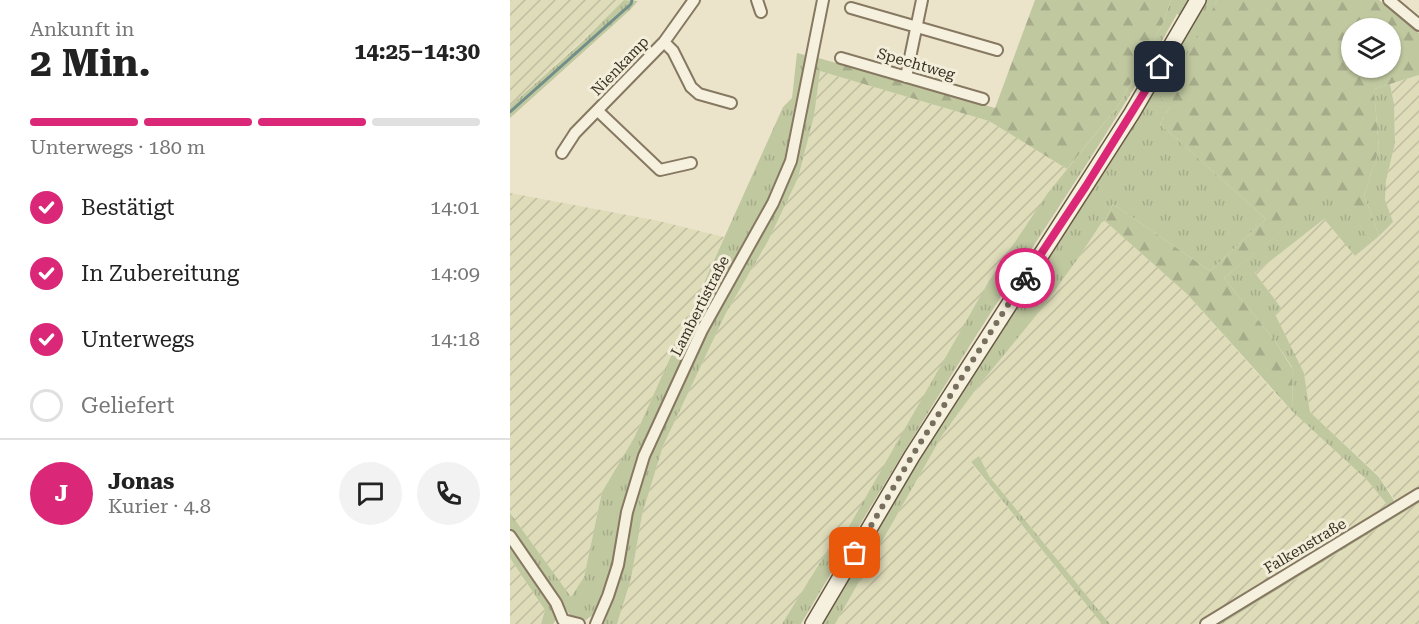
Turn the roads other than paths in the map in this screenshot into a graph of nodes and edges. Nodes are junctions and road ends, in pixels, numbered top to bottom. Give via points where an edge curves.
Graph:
1 (694, 0) edge
2 (757, 0) edge
3 (823, 0) edge
4 (922, 0) edge
5 (1198, 0) edge
6 (1389, 0) edge
7 (851, 8) dead end
8 (761, 12) dead end
9 (1419, 25) edge
10 (917, 27) junction
11 (664, 42) junction
12 (997, 50) dead end
13 (841, 58) dead end
14 (906, 77) junction
15 (983, 99) dead end
16 (731, 103) dead end
17 (598, 111) junction
18 (562, 153) dead end
19 (691, 163) dead end
20 (1419, 494) edge
21 (510, 536) edge
22 (561, 622) edge
23 (579, 624) edge
24 (596, 624) edge
25 (813, 624) edge
26 (1206, 624) edge

1 - 11 street, Nienkamp
2 - 8 street
3 - 24 street, Lambertistraße via 790,161 773,203 702,330 644,456 627,512 618,565
4 - 10 street
5 - 25 main road via 1132,113 912,456
6 - 9 street
7 - 10 street
10 - 12 street
10 - 14 street
11 - 16 street, Nienkamp via 673,51 691,87 699,94
11 - 17 street, Nienkamp
13 - 14 street, Spechtweg
14 - 15 street, Spechtweg
17 - 18 street, Nienkamp via 575,133
17 - 19 street, Nienkamp via 660,170
20 - 26 street, Falkenstraße
21 - 22 street via 556,603
22 - 23 street

